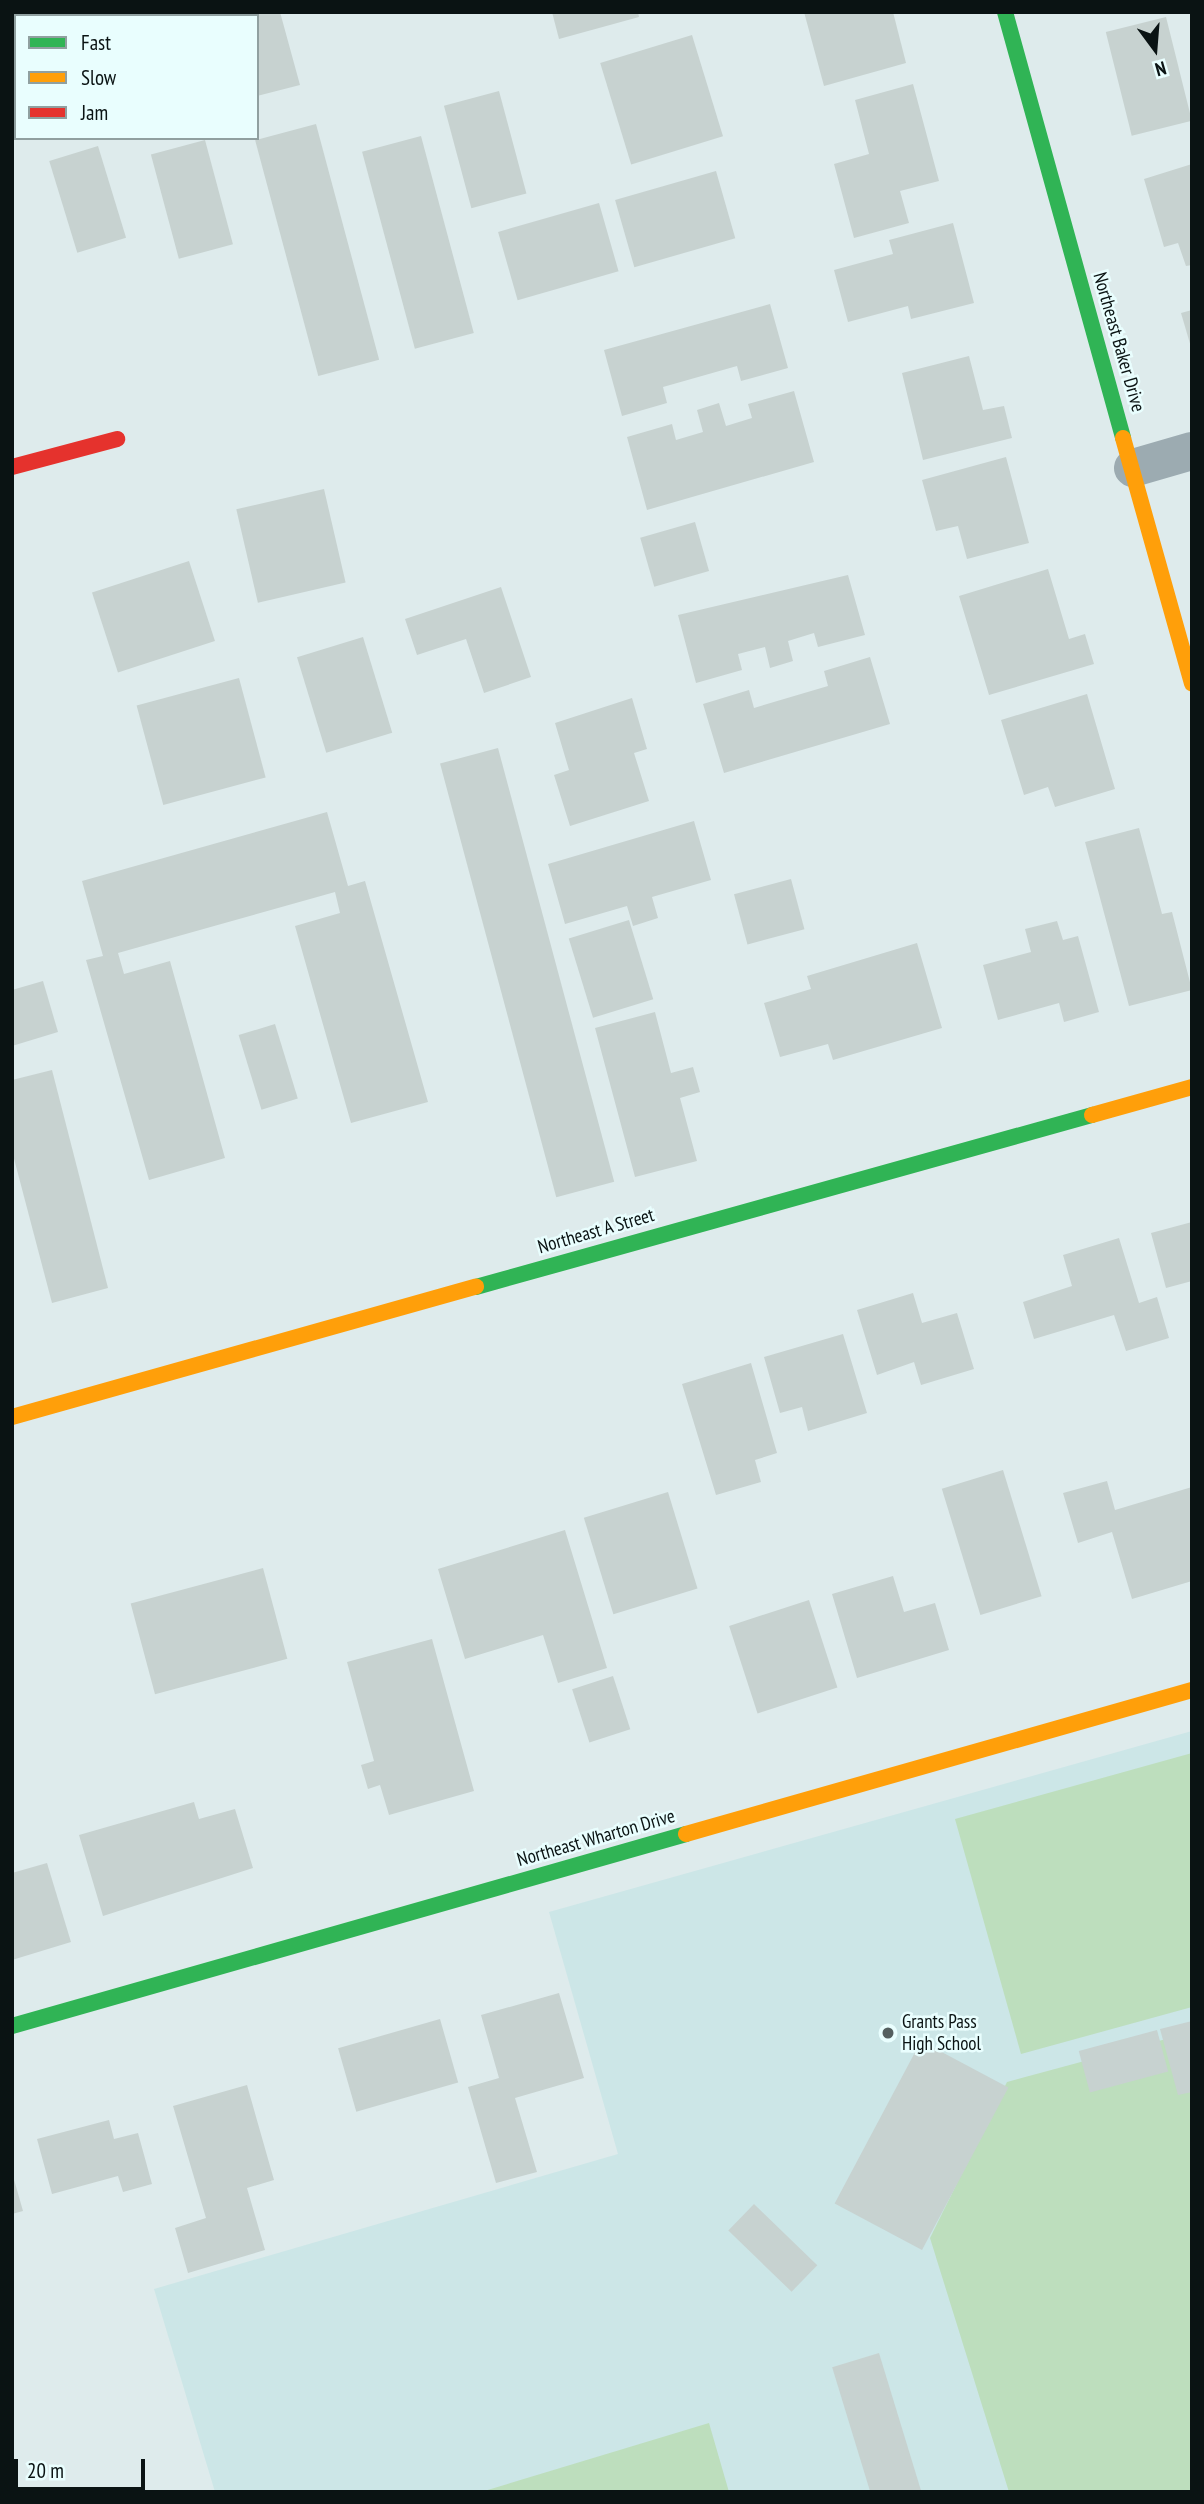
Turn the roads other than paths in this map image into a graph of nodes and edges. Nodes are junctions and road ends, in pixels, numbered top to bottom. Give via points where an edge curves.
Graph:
1 (1005, 12) edge
2 (117, 439) dead end
3 (1192, 451) edge
4 (12, 467) edge
5 (1133, 468) junction
6 (1192, 684) edge
7 (1192, 1087) edge
8 (12, 1416) edge
9 (1192, 1690) edge
10 (12, 2026) edge

1 - 5 street, Northeast Baker Drive
2 - 4 street
3 - 5 street
5 - 6 street, Northeast Baker Drive
7 - 8 street, Northeast A Street
9 - 10 street, Northeast Wharton Drive

